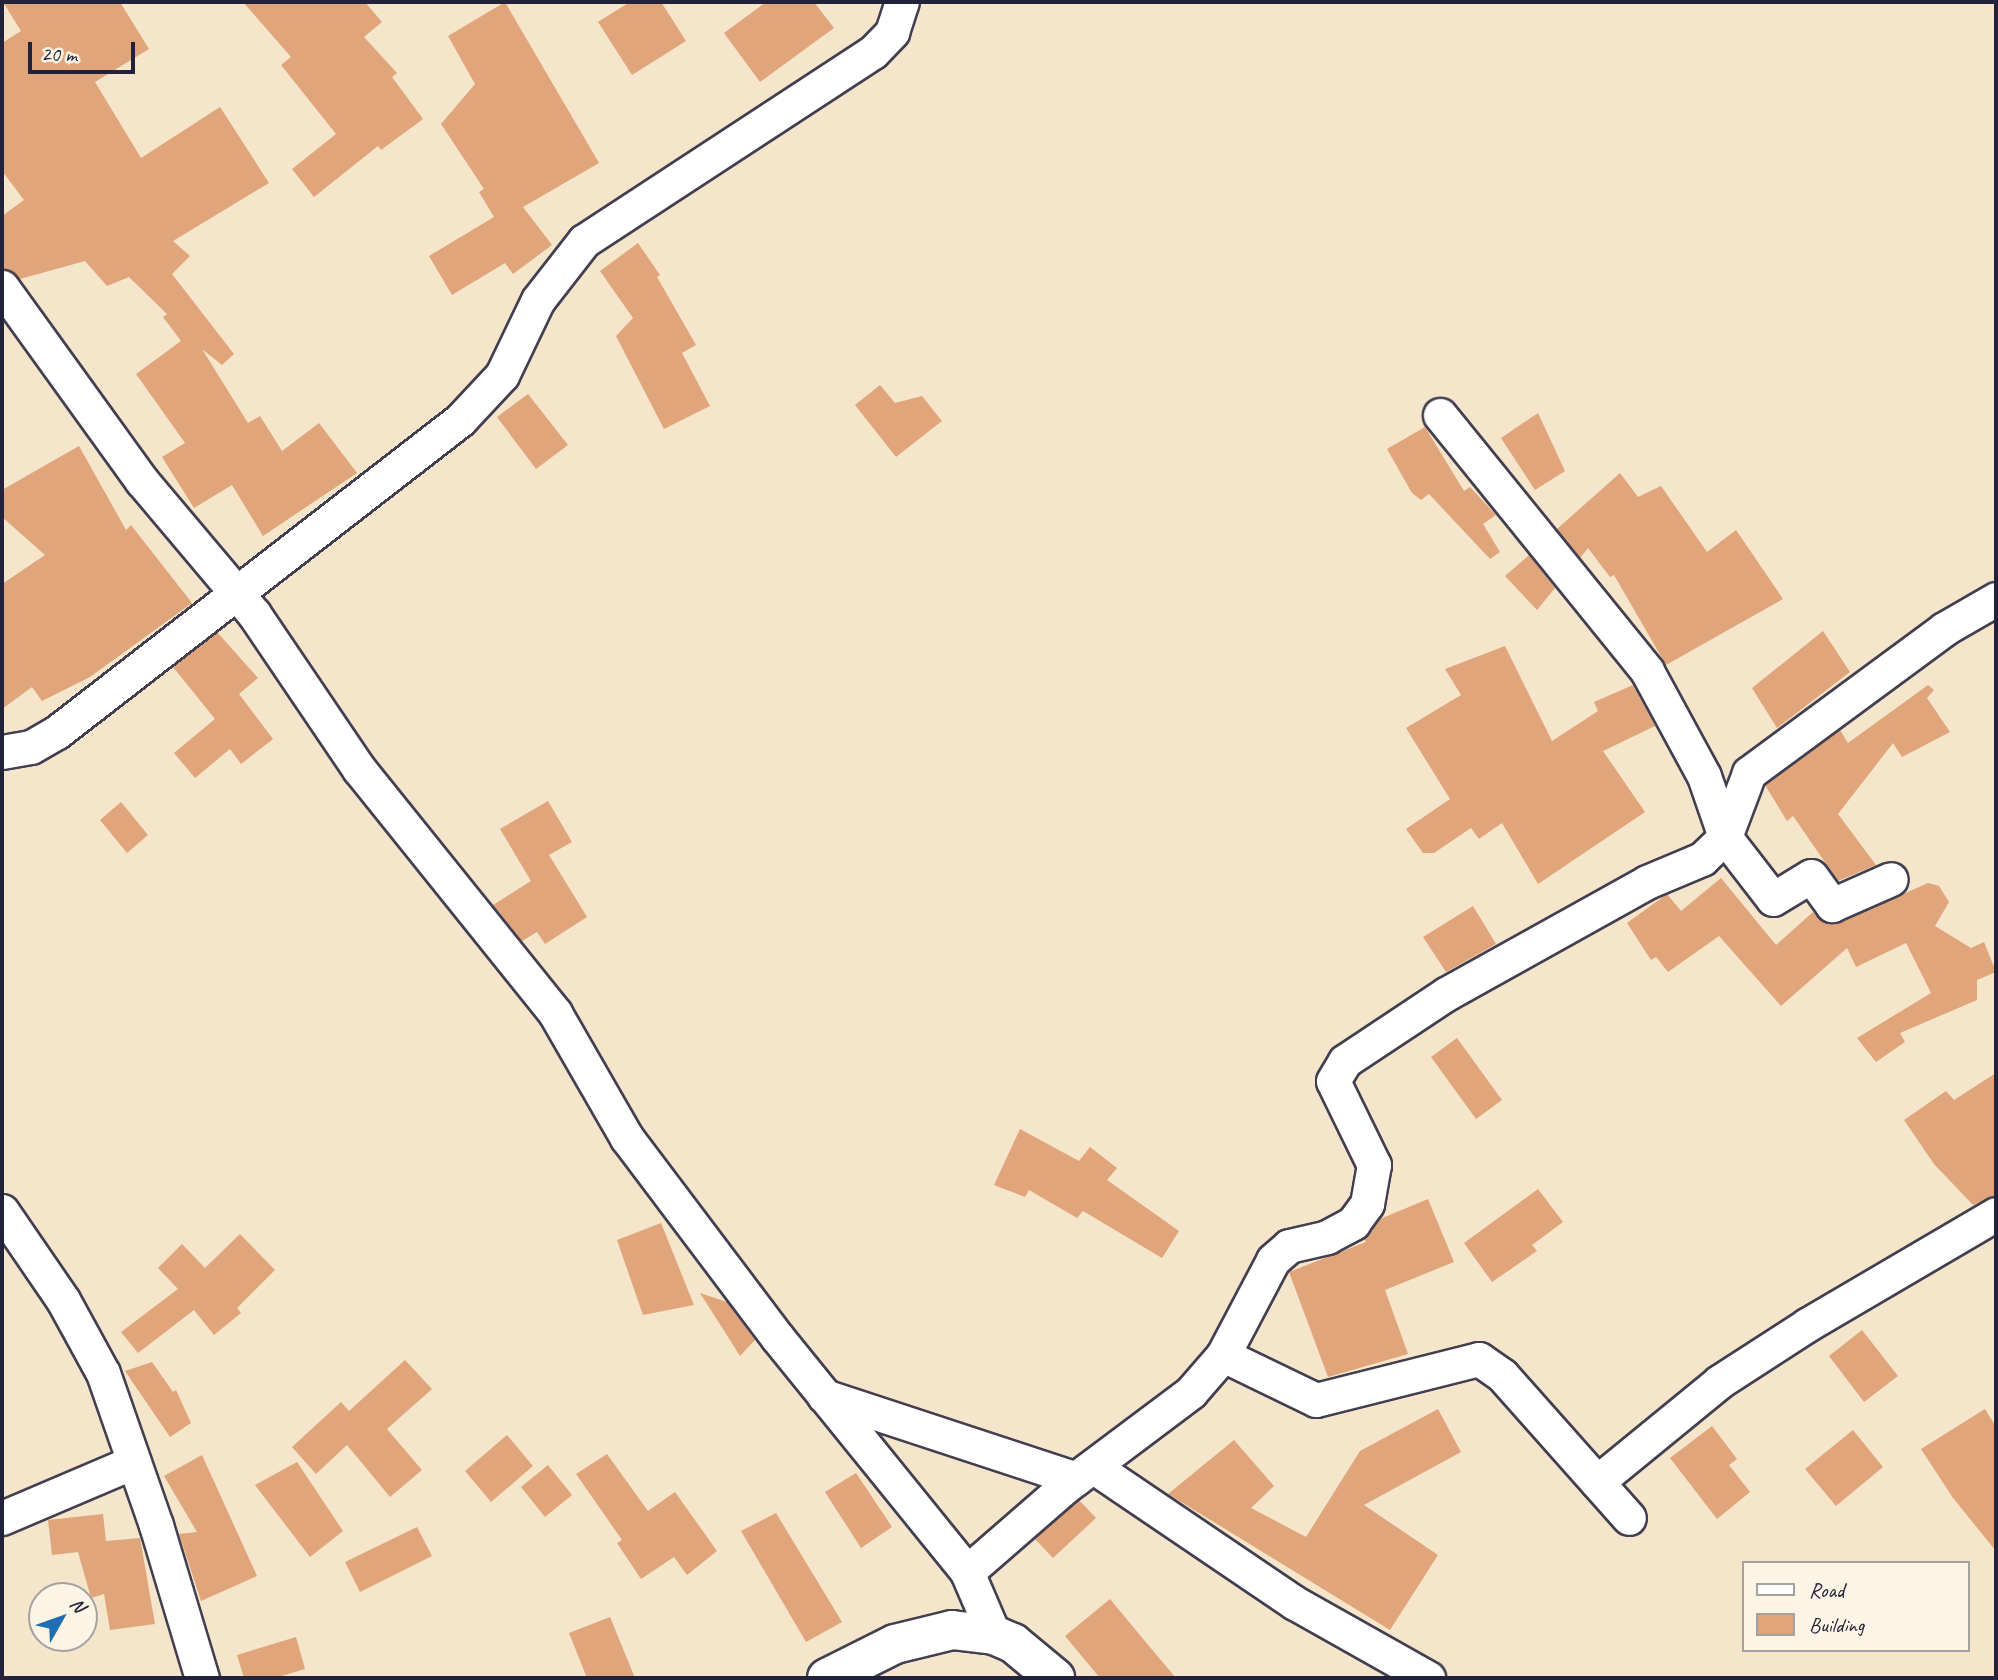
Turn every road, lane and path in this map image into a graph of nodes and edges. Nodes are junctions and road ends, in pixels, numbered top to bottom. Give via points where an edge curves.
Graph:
1 (902, 2) edge
2 (2, 287) edge
3 (1440, 415) dead end
4 (235, 593) junction
5 (1996, 599) edge
6 (2, 752) edge
7 (1725, 836) junction
8 (1891, 878) dead end
9 (2, 1211) edge
10 (1996, 1214) edge
11 (1223, 1355) junction
12 (824, 1396) junction
13 (133, 1462) junction
14 (1085, 1473) junction
15 (1597, 1482) junction
16 (2, 1518) edge
17 (1629, 1518) dead end
18 (967, 1572) junction
19 (994, 1635) junction
20 (202, 1678) edge
21 (827, 1678) edge
22 (1055, 1678) edge
23 (1428, 1678) edge

1 - 4 street via 892,32 873,52 584,241 551,279 502,375 483,400
2 - 4 street via 142,481
3 - 7 street via 1647,671 1704,776
4 - 6 street via 57,732 31,747
4 - 12 street via 359,769 555,1013 626,1138
5 - 7 street via 1944,629 1749,773
7 - 8 street via 1773,899 1811,876 1832,905
7 - 11 street via 1702,859 1647,882 1446,994 1345,1062 1333,1080 1374,1165 1367,1204 1353,1223 1327,1237 1289,1245 1273,1260
9 - 13 street via 84,1336 103,1373
10 - 15 street via 1720,1382
11 - 14 street via 1191,1392
11 - 15 street via 1316,1400 1479,1359 1502,1375
12 - 14 street
12 - 18 street
13 - 16 street
13 - 20 street
14 - 18 street
14 - 23 street via 1295,1603
15 - 17 street
18 - 19 street
19 - 21 main road via 952,1630 926,1635 895,1644
19 - 22 main road via 1013,1643

